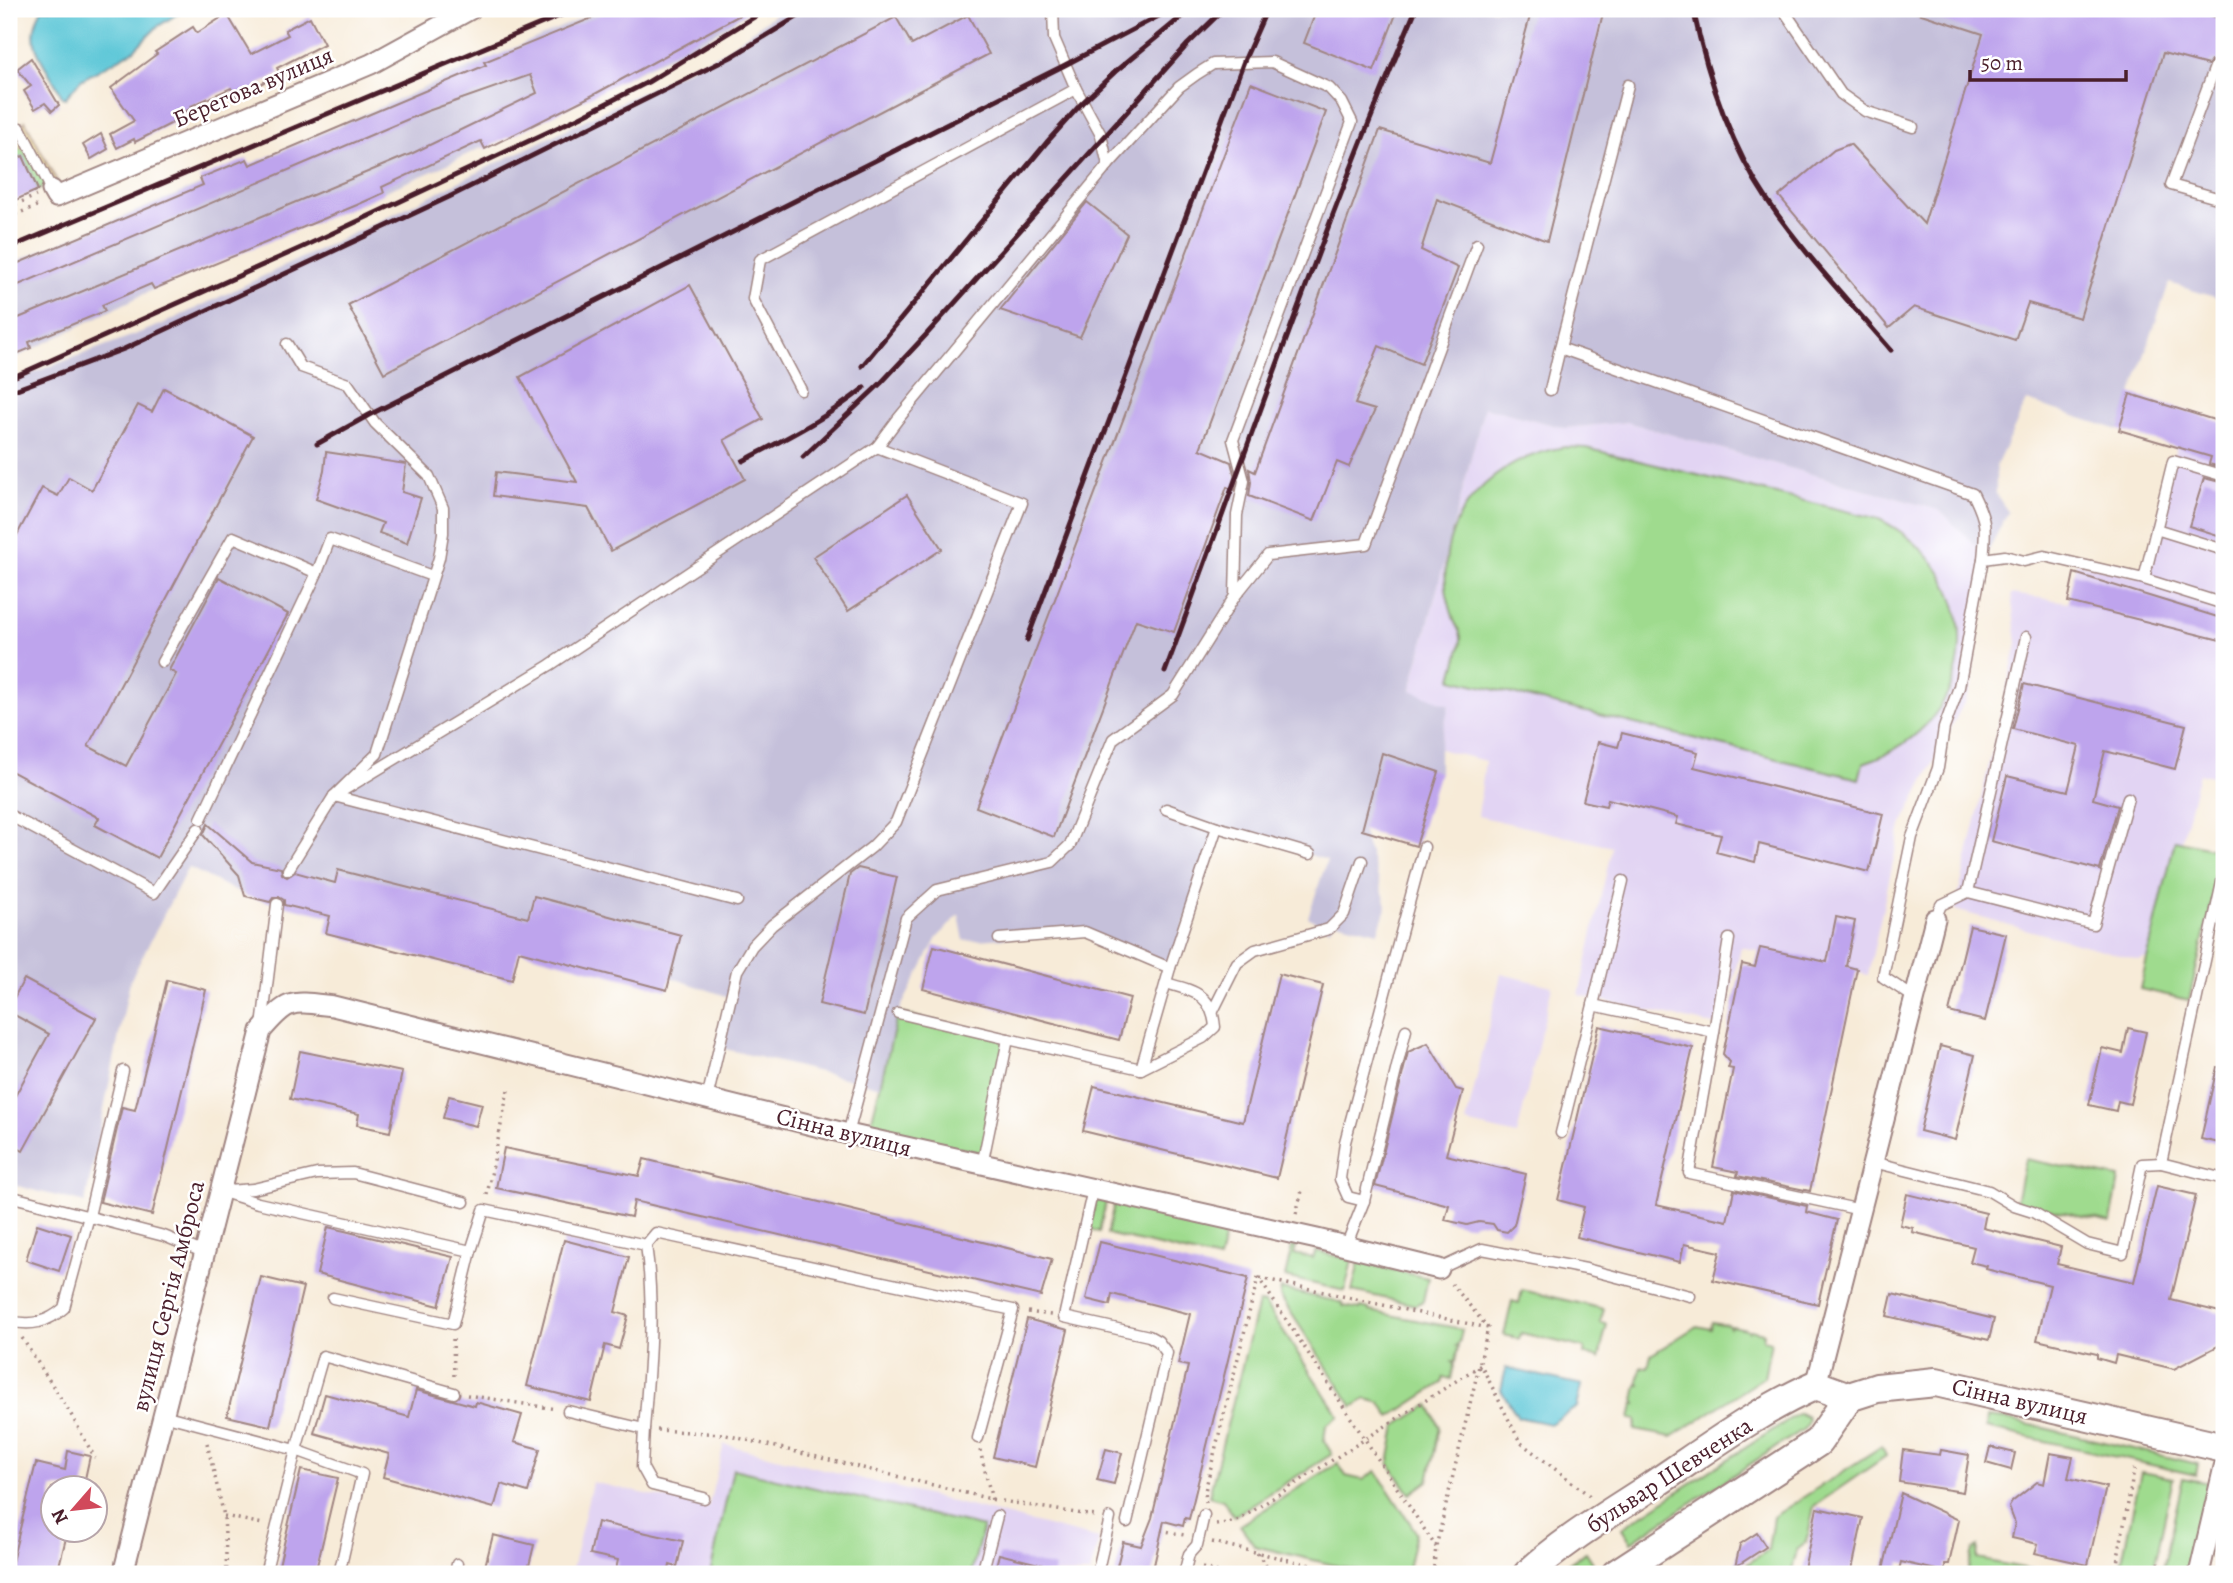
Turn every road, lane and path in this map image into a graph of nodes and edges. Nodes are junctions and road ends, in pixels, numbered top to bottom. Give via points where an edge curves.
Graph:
1 (471, 9) edge
2 (1053, 9) edge
3 (1783, 9) edge
4 (2215, 67) dead end
5 (1629, 85) dead end
6 (1076, 89) junction
7 (1913, 127) dead end
8 (20, 128) dead end
9 (1108, 165) junction
10 (54, 193) junction
11 (2224, 200) edge
12 (9, 207) edge
13 (9, 217) edge
14 (1477, 244) dead end
15 (287, 344) dead end
16 (1560, 348) junction
17 (801, 390) dead end
18 (1549, 390) dead end
19 (877, 447) junction
20 (2224, 477) edge
21 (2156, 529) junction
22 (2224, 550) edge
23 (1983, 559) junction
24 (317, 573) junction
25 (432, 576) junction
26 (2144, 579) junction
27 (1235, 596) junction
28 (2224, 604) edge
29 (2026, 636) dead end
30 (162, 662) dead end
31 (334, 796) junction
32 (2128, 797) dead end
33 (1166, 809) dead end
34 (9, 815) edge
35 (1217, 827) junction
36 (1424, 847) dead end
37 (1310, 854) dead end
38 (1362, 861) dead end
39 (288, 870) dead end
40 (2224, 873) edge
41 (1623, 881) dead end
42 (1968, 892) junction
43 (737, 901) dead end
44 (277, 904) dead end
45 (1935, 919) joint
46 (999, 939) dead end
47 (1729, 939) dead end
48 (1170, 968) junction
49 (1166, 983) junction
50 (1915, 998) junction
51 (1593, 1005) junction
52 (1213, 1011) junction
53 (898, 1013) dead end
54 (1406, 1030) dead end
55 (261, 1031) junction
56 (1714, 1032) junction
57 (1008, 1039) junction
58 (1141, 1069) junction
59 (123, 1071) dead end
60 (508, 1090) dead end
61 (707, 1099) junction
62 (1561, 1133) dead end
63 (848, 1134) junction
64 (1873, 1162) junction
65 (2161, 1163) junction
66 (982, 1165) junction
67 (2224, 1179) edge
68 (1303, 1186) dead end
69 (1093, 1189) junction
70 (220, 1191) junction
71 (9, 1196) edge
72 (1364, 1201) junction
73 (464, 1202) dead end
74 (484, 1210) junction
75 (1861, 1210) junction
76 (89, 1216) junction
77 (1291, 1233) junction
78 (646, 1245) junction
79 (1346, 1246) junction
80 (471, 1251) junction
81 (205, 1253) junction
82 (1439, 1269) junction
83 (1258, 1277) junction
84 (1690, 1296) dead end
85 (333, 1298) dead end
86 (1013, 1310) junction
87 (1064, 1317) junction
88 (9, 1321) edge
89 (453, 1324) junction
90 (1488, 1328) junction
91 (16, 1330) dead end
92 (1481, 1365) junction
93 (1816, 1385) junction
94 (454, 1393) junction
95 (1849, 1397) junction
96 (568, 1411) joint
97 (163, 1415) junction
98 (204, 1427) junction
99 (644, 1429) junction
100 (978, 1438) joint
101 (1365, 1439) junction
102 (2224, 1448) edge
103 (296, 1450) junction
104 (95, 1458) dead end
105 (2135, 1465) dead end
106 (2224, 1466) edge
107 (1590, 1496) dead end
108 (704, 1498) dead end
109 (992, 1500) junction
110 (1204, 1515) joint
111 (224, 1516) junction
112 (997, 1516) dead end
113 (1111, 1518) joint
114 (1127, 1522) dead end
115 (275, 1527) junction
116 (1161, 1530) dead end
117 (1199, 1533) junction
118 (1436, 1546) junction
119 (1257, 1552) junction
120 (2160, 1563) dead end
121 (1185, 1569) edge
122 (123, 1574) edge
123 (227, 1574) edge
124 (265, 1574) edge
125 (339, 1574) edge
126 (982, 1574) edge
127 (1097, 1574) edge
128 (1228, 1574) edge
129 (1272, 1574) edge
130 (1349, 1574) edge
131 (1433, 1574) edge
132 (1528, 1574) edge
133 (1616, 1574) edge
134 (2115, 1574) edge
135 (2132, 1574) edge
136 (2199, 1574) edge

1 - 10 street, Берегова вулиця via 371,64
2 - 6 lane via 1054,38
3 - 7 lane via 1841,94 1865,111
4 - 11 lane via 2171,185
5 - 16 lane
6 - 9 lane via 1101,135
6 - 17 lane via 760,260 753,299
8 - 10 lane
9 - 19 lane
9 - 27 lane via 1180,86 1213,64 1272,62 1329,88 1352,122 1233,440 1244,481 1237,515
10 - 12 path
10 - 13 path
14 - 27 lane via 1366,544 1268,555
15 - 25 lane via 301,367 348,384 375,423 429,476 443,508 439,558
16 - 18 lane
16 - 23 lane via 1973,494 1986,529
19 - 31 lane via 550,665
19 - 61 lane via 1022,503 896,822 752,946 737,971
20 - 21 lane via 2173,461
21 - 22 lane
21 - 26 lane
23 - 26 lane via 2005,556 2024,561 2044,556
23 - 50 lane via 1959,687 1944,728 1938,768 1912,837 1883,977
24 - 25 lane via 330,539
24 - 30 lane via 233,537
24 - 34 lane via 199,824 154,893
25 - 31 lane via 377,754
26 - 28 lane
27 - 63 lane via 1173,695 1113,739 1070,845 1052,862 937,890 906,918
29 - 42 lane
31 - 39 lane
31 - 43 lane
32 - 42 lane via 2093,924
33 - 35 lane
35 - 37 lane
35 - 48 lane
36 - 72 lane via 1345,1142 1340,1179 1348,1197
38 - 52 lane via 1344,914 1329,929 1255,950 1237,963
40 - 65 lane
41 - 51 lane
42 - 45 lane via 1941,905
44 - 55 lane
45 - 50 street
46 - 48 lane via 1085,932
47 - 56 lane
48 - 49 lane
49 - 52 lane via 1198,992
49 - 58 lane
50 - 64 street
51 - 56 lane
51 - 62 lane
52 - 58 lane via 1215,1027 1203,1038
53 - 57 lane
54 - 72 lane
55 - 61 street, Сінна вулиця via 290,1003 333,1006
55 - 70 street, вулиця Сергія Амброса
56 - 75 lane via 1689,1173
57 - 58 lane
57 - 66 lane
59 - 76 lane
60 - 74 path
61 - 63 street, Сінна вулиця
63 - 66 street, Сінна вулиця
64 - 65 lane via 1989,1191 2087,1244 2123,1253 2143,1164
64 - 75 street
65 - 67 lane
66 - 69 street, Сінна вулиця
68 - 77 path
69 - 77 street, Сінна вулиця
69 - 87 lane
70 - 73 lane via 253,1189 317,1174 353,1173
70 - 80 lane
70 - 81 street, вулиця Сергія Амброса
71 - 76 lane
72 - 79 lane
74 - 78 lane
74 - 80 lane
75 - 93 street
76 - 81 lane via 164,1236
76 - 88 lane via 64,1308 40,1323
77 - 79 street, Сінна вулиця
78 - 86 lane via 656,1233
78 - 99 lane via 650,1364
79 - 82 street, Сінна вулиця
80 - 89 lane
81 - 97 street, вулиця Сергія Амброса
82 - 84 lane via 1482,1249
82 - 90 path
83 - 90 path
83 - 101 path
83 - 110 path via 1205,1491
85 - 89 lane
86 - 87 path
86 - 100 lane
87 - 114 lane via 1149,1336 1167,1353
89 - 94 path
90 - 92 path
91 - 104 path
92 - 101 path
92 - 107 path via 1521,1442
92 - 118 path
93 - 95 main road
93 - 132 main road, бульвар Шевченка via 1724,1438 1580,1533
94 - 96 path
94 - 103 lane via 323,1356
95 - 102 main road, Сінна вулиця via 1877,1388 1936,1382
95 - 133 main road via 1818,1442
96 - 99 lane
97 - 98 lane
97 - 122 street, вулиця Сергія Амброса
98 - 103 lane
98 - 111 path
99 - 108 lane via 642,1467 652,1485
99 - 109 path via 722,1434
100 - 109 path
101 - 117 path via 1237,1521
101 - 118 path
103 - 115 lane
103 - 125 lane via 362,1474
105 - 134 path
106 - 136 street
109 - 113 path
110 - 117 lane
111 - 115 path
111 - 123 path
112 - 126 lane
113 - 127 lane
115 - 124 lane
116 - 117 path
117 - 119 path
117 - 121 lane
118 - 131 path
119 - 129 path
119 - 130 path
120 - 135 path
121 - 128 path

